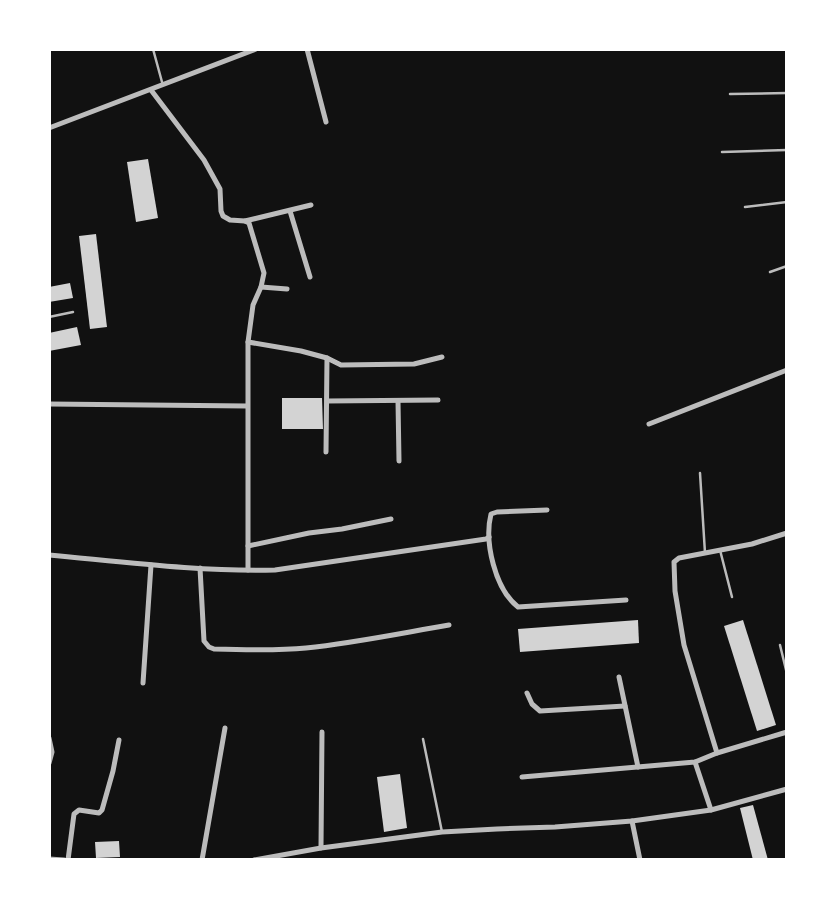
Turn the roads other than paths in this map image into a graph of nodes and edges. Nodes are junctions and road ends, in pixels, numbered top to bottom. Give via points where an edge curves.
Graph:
1 (153, 49) edge
2 (256, 49) edge
3 (307, 49) edge
4 (162, 86) junction
5 (151, 90) junction
6 (787, 93) edge
7 (730, 94) dead end
8 (326, 122) dead end
9 (49, 128) edge
10 (787, 150) edge
11 (722, 152) dead end
12 (787, 202) edge
13 (312, 205) dead end
14 (745, 207) dead end
15 (290, 211) junction
16 (246, 221) junction
17 (787, 266) edge
18 (770, 272) dead end
19 (310, 276) dead end
20 (261, 287) junction
21 (287, 289) dead end
22 (73, 312) dead end
23 (49, 317) edge
24 (248, 342) junction
25 (442, 357) dead end
26 (327, 358) junction
27 (787, 370) edge
28 (438, 400) dead end
29 (327, 401) junction
30 (398, 401) junction
31 (49, 404) edge
32 (247, 406) junction
33 (649, 424) dead end
34 (326, 452) dead end
35 (399, 461) dead end
36 (700, 472) dead end
37 (547, 510) dead end
38 (390, 519) dead end
39 (787, 533) edge
40 (489, 537) junction
41 (248, 546) junction
42 (720, 550) junction
43 (705, 553) junction
44 (49, 555) edge
45 (152, 565) junction
46 (200, 568) junction
47 (248, 570) junction
48 (732, 597) dead end
49 (626, 600) dead end
50 (449, 625) dead end
51 (780, 645) dead end
52 (787, 674) edge
53 (619, 677) dead end
54 (143, 683) dead end
55 (527, 693) dead end
56 (625, 706) junction
57 (225, 728) dead end
58 (322, 732) dead end
59 (787, 732) edge
60 (49, 738) edge
61 (423, 739) dead end
62 (119, 740) dead end
63 (717, 753) junction
64 (695, 762) junction
65 (49, 764) edge
66 (638, 766) junction
67 (522, 777) dead end
68 (787, 789) edge
69 (711, 810) junction
70 (632, 821) junction
71 (442, 832) junction
72 (321, 848) junction
73 (287, 857) edge
74 (49, 859) edge
75 (58, 860) edge
76 (66, 860) edge
77 (202, 860) edge
78 (254, 860) edge
79 (640, 860) edge

1 - 4 lane
2 - 4 street
3 - 8 street
4 - 5 street
5 - 9 street
5 - 16 street via 210,170 220,189 223,216
6 - 7 lane
10 - 11 lane
12 - 14 lane
13 - 15 street
15 - 16 street
15 - 19 street
16 - 20 street via 264,273
17 - 18 lane
20 - 21 street
20 - 24 street via 253,305
22 - 23 lane
24 - 26 street
24 - 32 street
25 - 26 street via 414,364 348,365
26 - 29 street
27 - 33 street
28 - 30 street
29 - 30 street
29 - 34 street
30 - 35 street
31 - 32 street
32 - 41 street
36 - 43 lane
37 - 40 street via 491,514
38 - 41 street
39 - 42 street
40 - 47 street via 275,570
40 - 49 street via 495,574 518,607
41 - 47 street
42 - 43 street
42 - 48 lane
43 - 63 street via 676,559 674,591 684,645
44 - 45 street
45 - 46 street
45 - 54 street
46 - 47 street
46 - 50 street via 204,641 214,649 305,648
51 - 52 lane
53 - 56 street
55 - 56 street via 540,711
56 - 66 street
57 - 77 street
58 - 72 street
59 - 63 street
60 - 65 street
61 - 71 lane
62 - 76 street via 102,810 74,814
63 - 64 street
64 - 66 street
64 - 69 street
66 - 67 street
68 - 69 street
69 - 70 street
70 - 71 street
70 - 79 street
71 - 72 street
72 - 73 street
73 - 78 street
74 - 75 street
75 - 76 street

